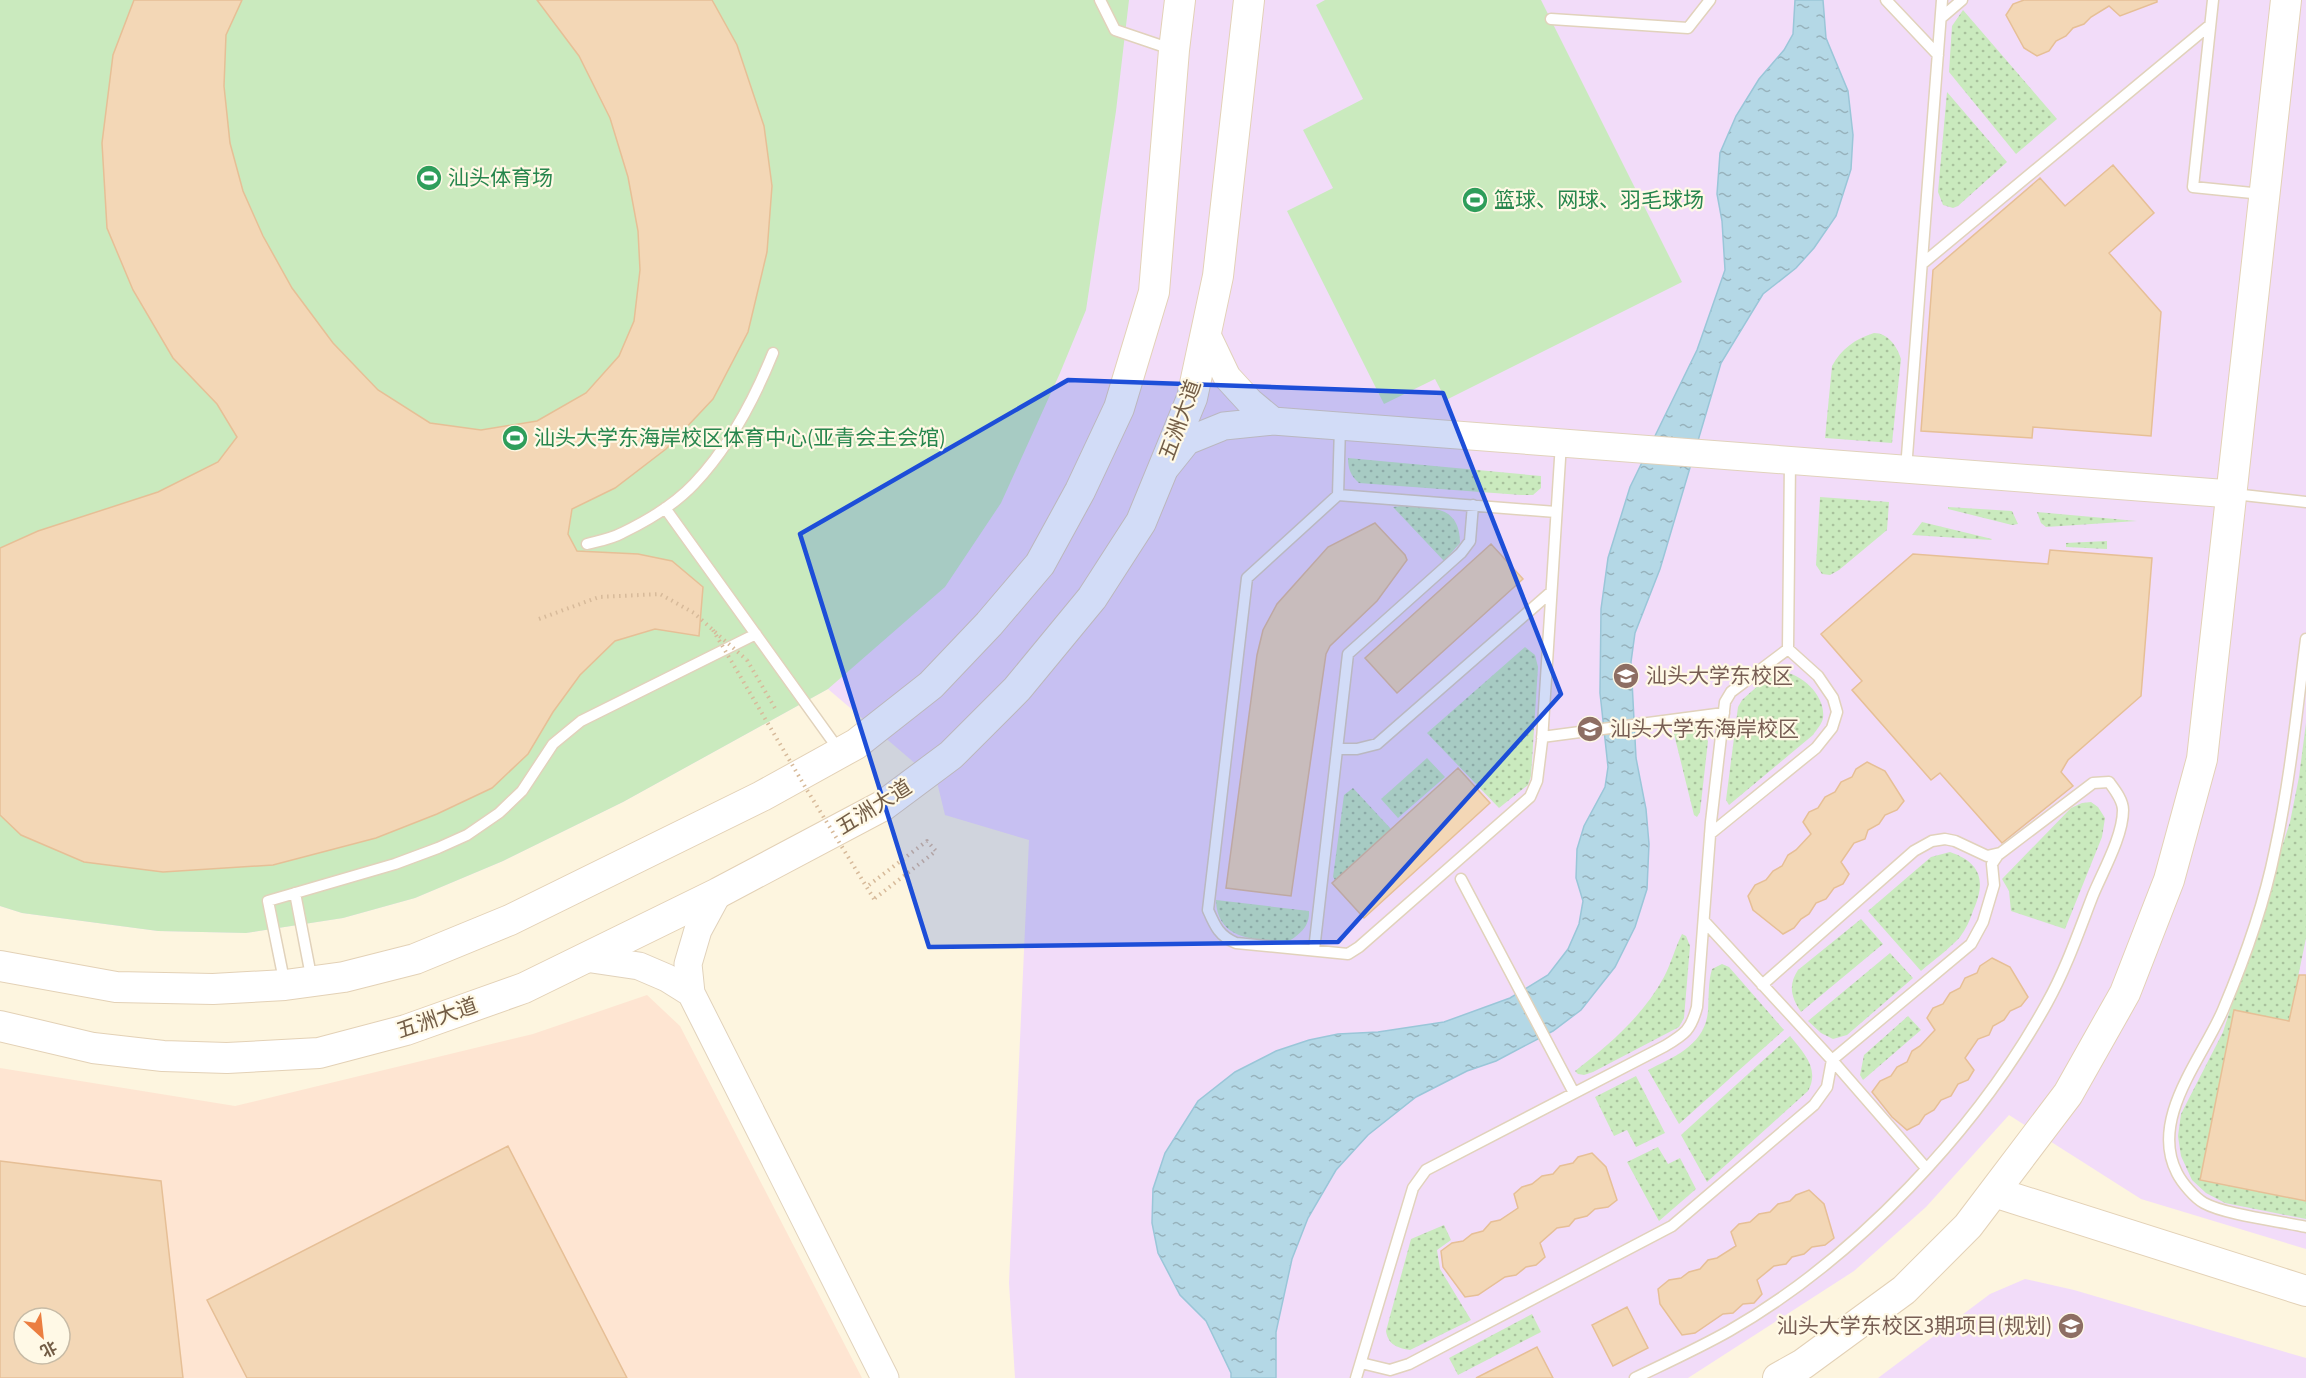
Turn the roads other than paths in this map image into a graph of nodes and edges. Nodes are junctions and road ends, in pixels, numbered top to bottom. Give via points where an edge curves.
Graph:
1 (1100, 0) edge
2 (1180, 0) edge
3 (1249, 0) edge
4 (1710, 0) edge
5 (1886, 0) edge
6 (1942, 0) edge
7 (1962, 0) edge
8 (2213, 0) edge
9 (2286, 0) edge
10 (1941, 18) junction
11 (1551, 19) dead end
12 (2210, 25) junction
13 (1174, 50) junction
14 (1938, 55) junction
15 (2264, 194) junction
16 (1922, 264) junction
17 (1206, 333) junction
18 (773, 353) dead end
19 (1273, 422) junction
20 (1340, 427) junction
21 (1561, 443) junction
22 (1790, 461) junction
23 (1906, 470) junction
24 (1160, 475) junction
25 (2231, 494) junction
26 (1338, 495) junction
27 (2306, 502) edge
28 (1473, 505) junction
29 (665, 508) junction
30 (1556, 512) junction
31 (587, 544) dead end
32 (1551, 592) junction
33 (756, 634) junction
34 (2306, 639) edge
35 (1788, 649) junction
36 (1724, 713) junction
37 (1542, 737) junction
38 (1337, 749) junction
39 (841, 753) junction
40 (1710, 834) junction
41 (2000, 853) junction
42 (1461, 879) dead end
43 (295, 893) junction
44 (718, 893) junction
45 (1704, 921) junction
46 (1314, 950) junction
47 (585, 958) junction
48 (0, 966) edge
49 (298, 983) junction
50 (1762, 985) junction
51 (691, 993) junction
52 (0, 1026) edge
53 (1832, 1060) junction
54 (1574, 1093) junction
55 (1926, 1168) junction
56 (1994, 1192) junction
57 (2306, 1227) edge
58 (2306, 1291) edge
59 (1361, 1363) junction
60 (885, 1378) edge
61 (1356, 1378) edge
62 (1635, 1378) edge
63 (1778, 1378) edge

1 - 13 lane via 1115,30
2 - 13 main road
3 - 17 main road, 五洲大道 via 1218,276
4 - 11 lane via 1688,28
5 - 14 lane
6 - 10 lane
7 - 10 lane
8 - 12 lane
9 - 15 main road
10 - 14 lane
12 - 15 lane via 2193,187
12 - 16 lane
13 - 39 main road via 1154,292 1119,408 1080,491 1040,564 989,624 932,685
14 - 16 lane
15 - 25 main road
16 - 23 lane
17 - 19 street via 1227,377
17 - 24 main road, 五洲大道 via 1192,398
18 - 29 lane via 757,394 723,447 694,484
19 - 20 street
19 - 24 street via 1224,426 1187,441
20 - 21 street
20 - 26 lane
21 - 22 street
21 - 30 lane
22 - 23 street
22 - 35 lane
23 - 25 street
24 - 44 main road, 五洲大道 via 1141,522 1092,598 1017,689 951,755 884,805
25 - 27 lane
25 - 56 main road via 2202,759 2169,880 2125,993 2068,1094
26 - 28 lane
26 - 46 lane via 1247,578 1208,910 1224,938 1236,943
28 - 30 lane
28 - 38 lane via 1470,541 1461,553 1348,654
29 - 31 lane via 620,534
29 - 33 lane
30 - 32 lane
32 - 37 lane
32 - 38 lane via 1377,744
33 - 39 lane
33 - 43 lane via 581,721 553,744 522,791 500,813 467,835 395,864
34 - 57 lane via 2291,761 2258,918 2222,1013 2172,1112 2168,1135 2177,1174 2203,1203
35 - 36 lane via 1731,692
35 - 40 lane via 1818,676 1833,698 1837,712 1832,728 1816,748
36 - 37 lane
36 - 40 lane
37 - 46 lane via 1537,781 1530,797 1359,947 1348,954
38 - 46 lane
39 - 49 main road via 510,920 415,959 344,977
40 - 45 lane
41 - 50 lane via 1987,856 1955,841 1932,841 1914,851
41 - 53 lane via 1992,864 1994,885 1989,904 1971,944
41 - 55 lane via 2093,783 2109,782 2118,793 2123,808 2118,833 2047,1002 2001,1078
42 - 54 lane
43 - 49 lane
43 - 49 lane via 268,901
44 - 47 main road, 五洲大道
44 - 51 street via 698,930 688,964
45 - 50 lane
45 - 54 lane via 1697,1007 1685,1034
47 - 51 street via 639,966
47 - 52 main road, 五洲大道 via 524,988 417,1027 319,1053 227,1058 163,1056 93,1048
48 - 49 main road via 116,987 213,989
50 - 53 lane
51 - 60 street
53 - 55 lane
53 - 59 lane via 1827,1087 1814,1105 1672,1226 1410,1364 1390,1370
54 - 59 lane via 1426,1170 1413,1188
55 - 62 lane via 1878,1218 1768,1306 1728,1332
56 - 58 main road
56 - 63 main road via 1968,1226 1904,1290
59 - 61 lane

